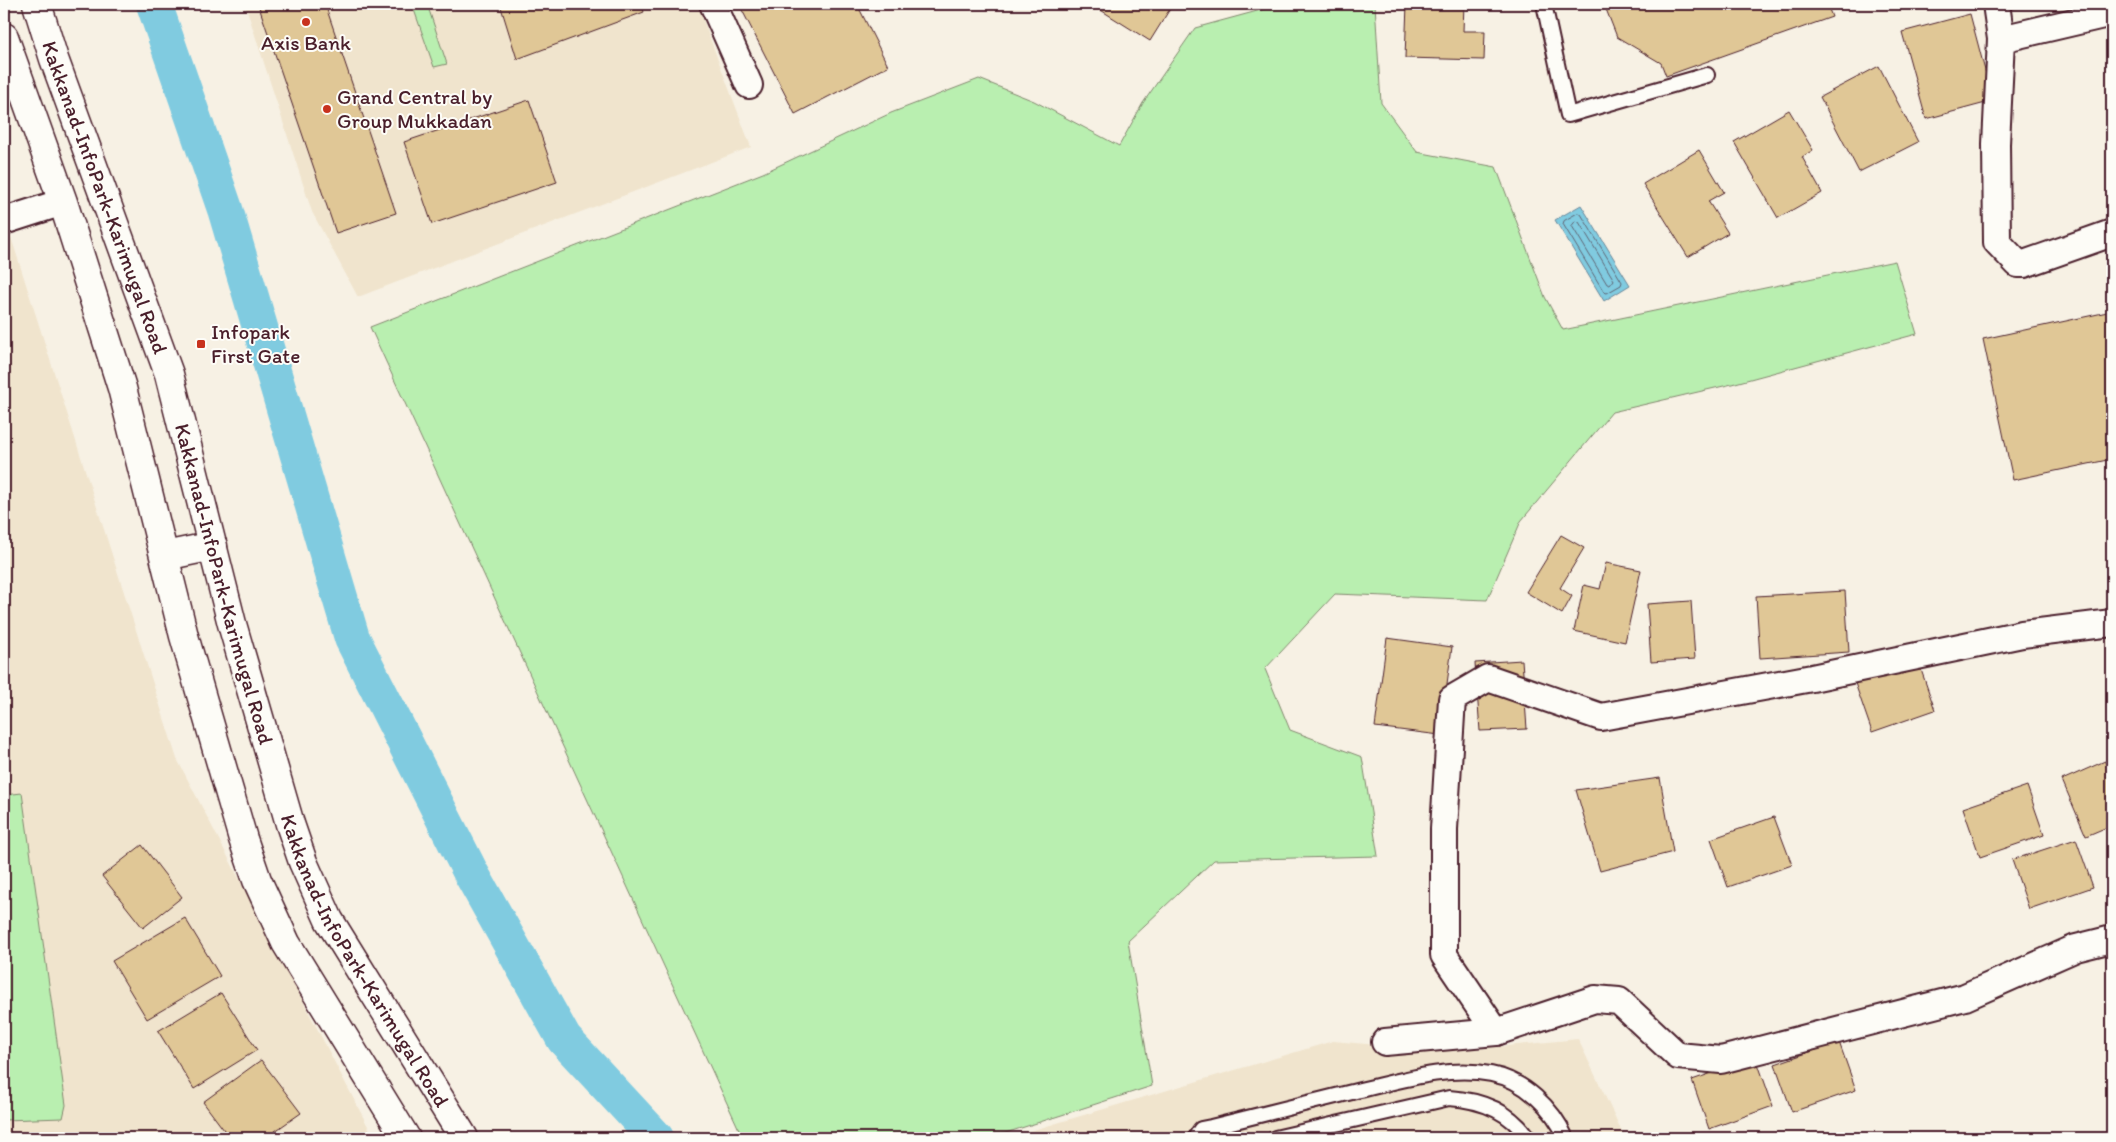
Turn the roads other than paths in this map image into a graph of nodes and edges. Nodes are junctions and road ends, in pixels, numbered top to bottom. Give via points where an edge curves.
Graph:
1 (38, 4) edge
2 (713, 4) edge
3 (1544, 4) edge
4 (1996, 4) edge
5 (2112, 14) edge
6 (4, 37) edge
7 (2001, 39) junction
8 (1707, 75) dead end
9 (749, 85) dead end
10 (63, 202) junction
11 (4, 222) edge
12 (2112, 233) edge
13 (213, 546) junction
14 (165, 556) junction
15 (2112, 623) edge
16 (2112, 940) edge
17 (1496, 1032) junction
18 (1385, 1042) dead end
19 (406, 1138) edge
20 (464, 1138) edge
21 (1196, 1138) edge
22 (1275, 1138) edge
23 (1528, 1138) edge
24 (1566, 1138) edge

1 - 13 main road, Kakkanad-InfoPark-Karimugal Road via 54,59 169,374
2 - 9 street
3 - 8 lane via 1568,115
4 - 7 street
5 - 7 street
6 - 10 main road, Kakkanad-InfoPark-Karimugal Road
7 - 12 street via 1996,144 1997,242 2018,264 2024,264
10 - 11 street
10 - 14 main road, Kakkanad-InfoPark-Karimugal Road via 122,388
13 - 14 main road
13 - 20 main road, Kakkanad-InfoPark-Karimugal Road via 232,624 303,862 330,920
14 - 19 main road, Kakkanad-InfoPark-Karimugal Road via 184,636 257,880 286,943
15 - 17 street via 2022,634 1812,678 1601,717 1488,678 1452,699 1444,829 1444,955
16 - 17 street via 2076,948 1965,996 1721,1060 1678,1056 1619,1001 1595,999
17 - 18 street
21 - 24 lane via 1201,1129 1211,1126 1459,1070 1493,1074 1525,1086 1560,1124
22 - 23 lane via 1449,1098 1500,1110 1521,1127

